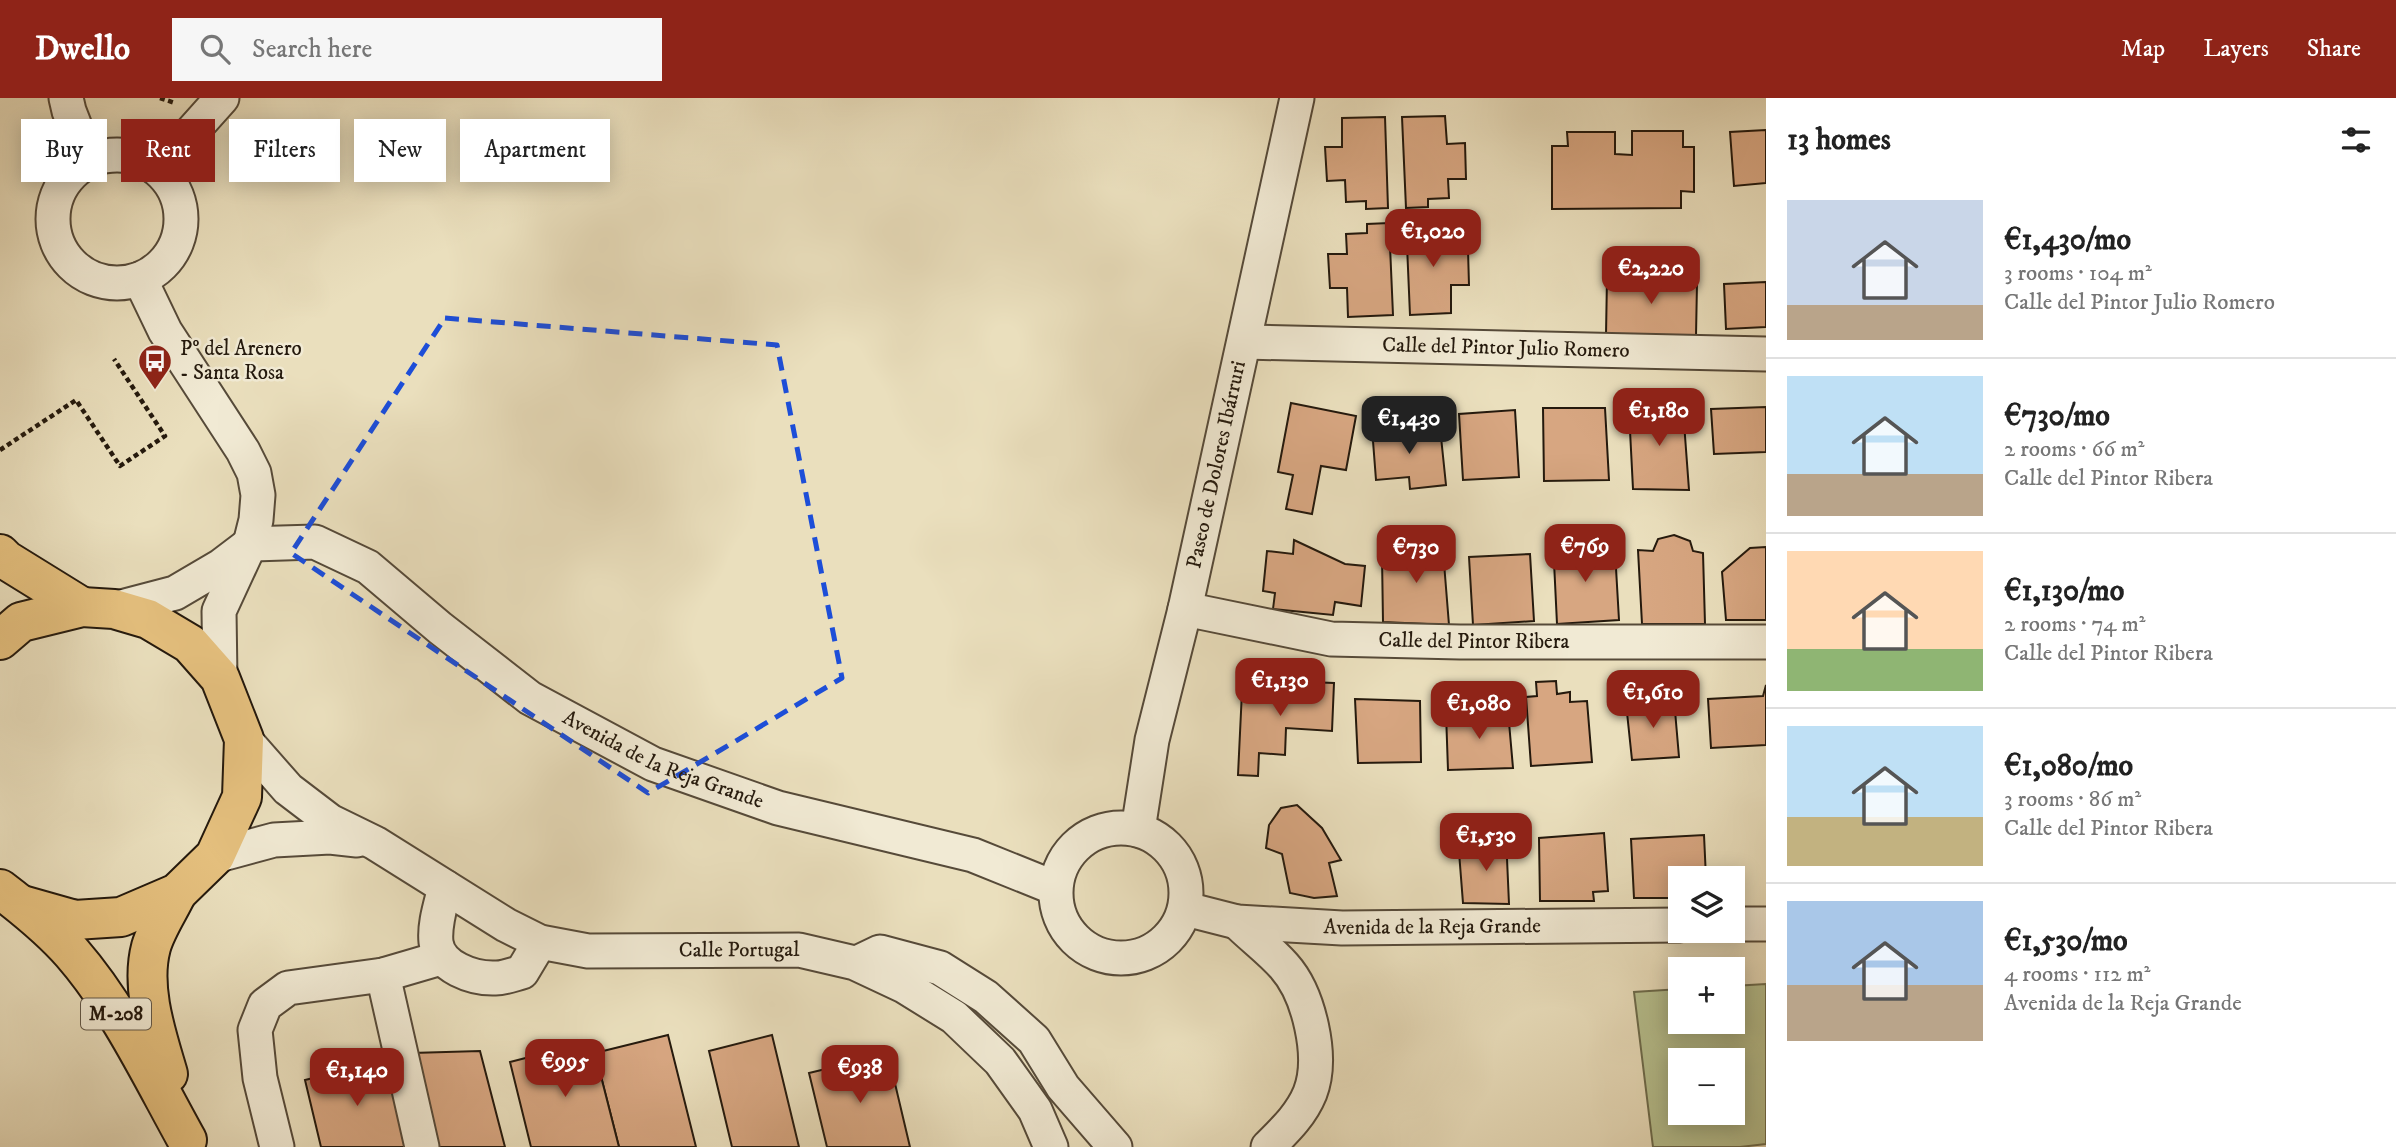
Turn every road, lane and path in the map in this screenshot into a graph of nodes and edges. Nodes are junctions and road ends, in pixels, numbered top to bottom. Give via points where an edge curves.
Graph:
1 (66, 98) edge
2 (222, 98) edge
3 (1297, 98) edge
4 (72, 119) edge
5 (203, 119) edge
6 (64, 182) edge
7 (170, 182) edge
8 (140, 279) junction
9 (1245, 342) junction
10 (1766, 354) edge
11 (114, 359) dead end
12 (0, 450) edge
13 (250, 544) junction
14 (0, 554) edge
15 (98, 608) junction
16 (1185, 609) junction
17 (0, 640) edge
18 (1766, 642) edge
19 (220, 678) junction
20 (244, 739) junction
21 (1138, 830) junction
22 (375, 843) junction
23 (215, 856) junction
24 (445, 887) junction
25 (1055, 888) junction
26 (177, 893) junction
27 (7, 900) edge
28 (1186, 909) junction
29 (1237, 922) junction
30 (1766, 924) edge
31 (1668, 925) edge
32 (1745, 925) edge
33 (540, 943) junction
34 (441, 958) junction
35 (855, 963) junction
36 (383, 975) junction
37 (188, 1143) edge
38 (277, 1147) edge
39 (422, 1147) edge
40 (1051, 1147) edge
41 (1115, 1147) edge
42 (1268, 1147) edge

1 - 4 street
2 - 5 street
3 - 9 street, Paseo de Dolores Ibárruri
6 - 8 street via 52,212 62,254 77,270 96,280 118,284
7 - 8 street via 182,215 180,235 172,255
8 - 13 street via 164,331 254,473 258,495
9 - 10 street, Calle del Pintor Julio Romero
9 - 16 street, Paseo de Dolores Ibárruri
11 - 12 path via 165,436 120,466 75,400
13 - 15 street via 175,593
13 - 19 street via 219,611
13 - 25 street, Avenida de la Reja Grande via 315,542 368,567 530,698 653,764 778,808 973,855
14 - 15 main road, M-208
15 - 17 main road via 21,622
15 - 19 main road, M-208 via 148,619 190,644
16 - 18 street, Calle del Pintor Ribera via 1331,639
16 - 21 street, Paseo de Dolores Ibárruri via 1152,740
19 - 20 main road, M-208
20 - 22 street, Calle Portugal via 288,789 330,821
20 - 23 main road, M-208 via 242,797
21 - 25 street via 1104,830 1083,839 1070,852
21 - 28 street via 1160,840 1175,856 1183,873
22 - 23 street, Calle Portugal via 330,837 274,840
22 - 24 street, Calle Portugal
23 - 26 main road, M-208
24 - 33 street, Calle Portugal
24 - 34 street via 436,942
25 - 28 street via 1058,911 1076,942 1109,958 1150,952 1164,943
26 - 27 main road, M-208 via 121,917 75,920
26 - 37 main road, M-208 via 151,947 148,992
27 - 37 main road, M-208 via 72,953 119,1017
28 - 29 street, Avenida de la Reja Grande
29 - 31 street, Avenida de la Reja Grande via 1342,928
29 - 42 street via 1286,967 1311,1021 1316,1054 1311,1091 1295,1121
30 - 32 street
33 - 34 street via 523,972 498,979 477,977
33 - 35 street, Calle Portugal via 588,951 799,950
34 - 36 street
35 - 40 street, Calle Portugal via 954,1017 999,1061 1035,1110
35 - 41 street via 880,952 940,968 986,997 1034,1040 1063,1087
36 - 38 street via 288,988 265,1005 255,1030 260,1078
36 - 39 street

